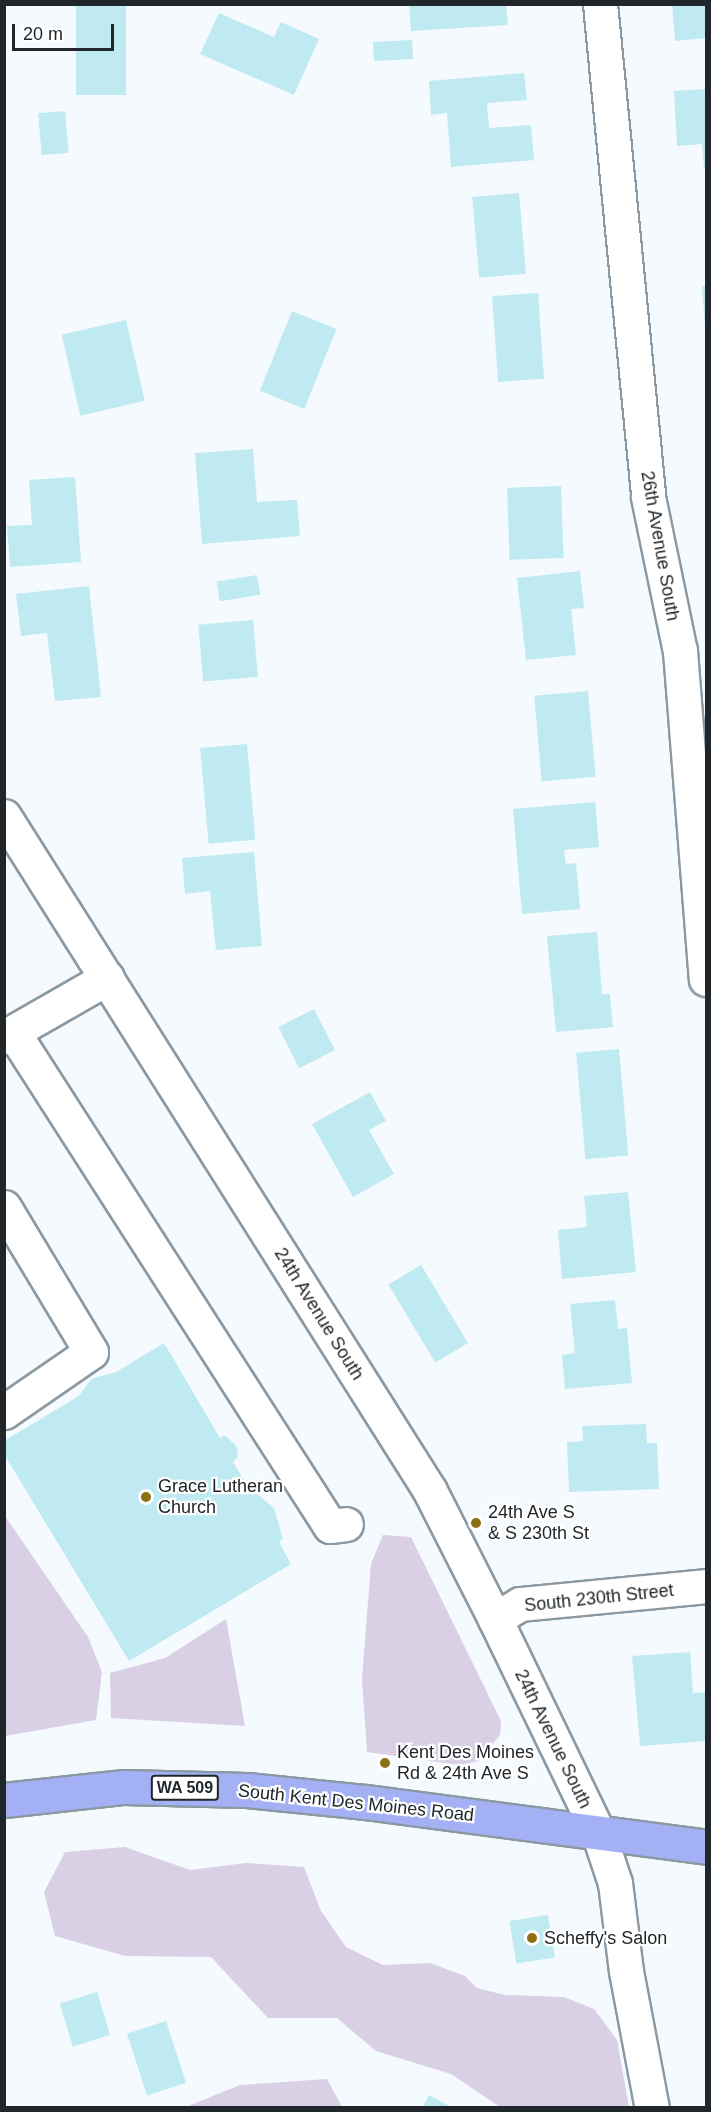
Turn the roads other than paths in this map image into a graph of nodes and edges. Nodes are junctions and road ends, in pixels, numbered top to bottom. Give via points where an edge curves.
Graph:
1 (600, 4) edge
2 (693, 650) edge
3 (4, 816) edge
4 (107, 978) junction
5 (706, 979) edge
6 (9, 1034) edge
7 (4, 1206) edge
8 (4, 1412) edge
9 (346, 1524) dead end
10 (706, 1586) edge
11 (495, 1618) junction
12 (4, 1800) edge
13 (598, 1832) junction
14 (706, 1847) edge
15 (652, 2108) edge

1 - 2 street, 26th Avenue South via 648,497
2 - 5 street, 26th Avenue South
3 - 4 street, 24th Avenue South
4 - 6 street
4 - 11 street, 24th Avenue South via 430,1491
6 - 9 street via 330,1526
7 - 8 street via 91,1352
10 - 11 street, South 230th Street via 520,1604
11 - 13 street, 24th Avenue South
12 - 13 main road, South Kent Des Moines Road / WA 509 via 124,1787 246,1790
13 - 14 main road, South Kent Des Moines Road / WA 509
13 - 15 street, 24th Avenue South via 615,1883 626,1971

